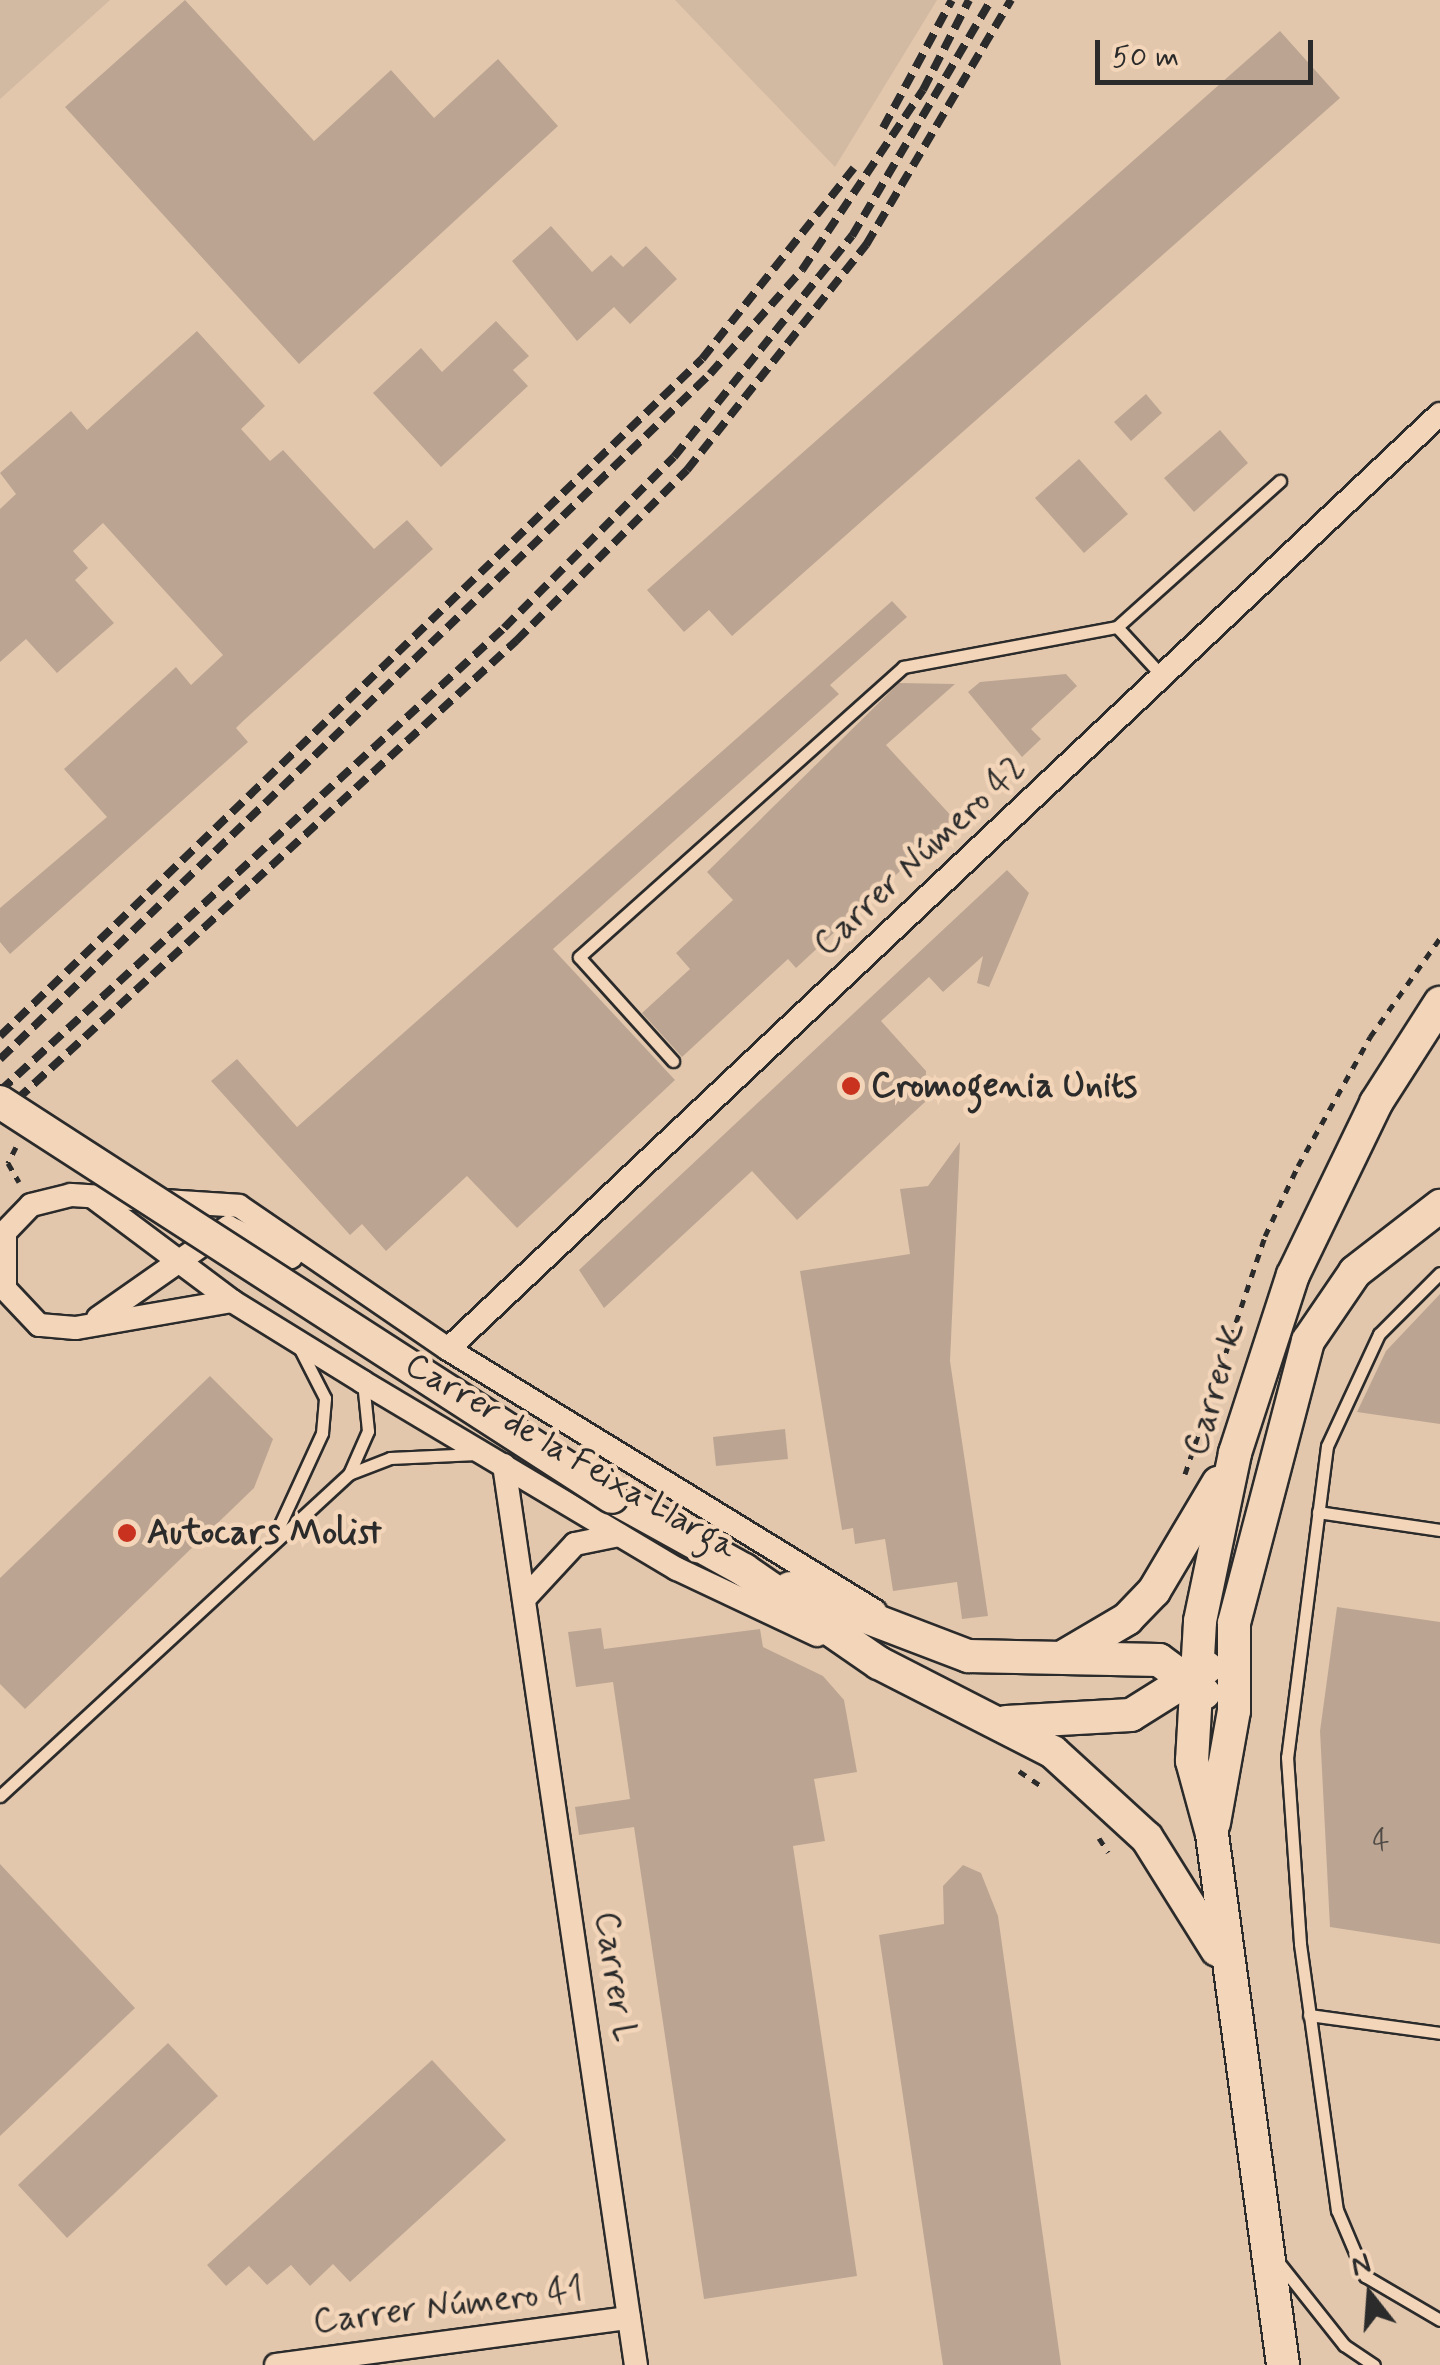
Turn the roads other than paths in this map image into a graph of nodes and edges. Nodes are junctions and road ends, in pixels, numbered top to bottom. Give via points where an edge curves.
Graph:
1 (1440, 414) edge
2 (1280, 481) dead end
3 (1117, 627) junction
4 (1162, 676) junction
5 (1440, 1003) edge
6 (672, 1061) dead end
7 (0, 1102) edge
8 (91, 1196) junction
9 (1440, 1206) edge
10 (176, 1260) junction
11 (1440, 1273) edge
12 (232, 1301) junction
13 (74, 1328) junction
14 (292, 1338) junction
15 (448, 1350) junction
16 (363, 1382) junction
17 (1236, 1453) junction
18 (495, 1460) junction
19 (349, 1474) junction
20 (1318, 1512) junction
21 (1440, 1530) edge
22 (619, 1535) junction
23 (269, 1543) junction
24 (744, 1570) junction
25 (524, 1599) junction
26 (1234, 1623) junction
27 (900, 1629) junction
28 (1031, 1663) junction
29 (879, 1664) junction
30 (1196, 1679) junction
31 (1006, 1722) junction
32 (1224, 1764) junction
33 (0, 1796) edge
34 (1212, 1834) junction
35 (1223, 1961) junction
36 (1310, 2015) junction
37 (1440, 2032) edge
38 (1266, 2246) junction
39 (629, 2318) junction
40 (1440, 2320) edge
41 (276, 2365) edge
42 (636, 2365) edge
43 (1284, 2365) edge
44 (1374, 2365) edge

1 - 4 street, Carrer Número 42
2 - 3 lane
3 - 4 lane
3 - 6 lane via 903,667 578,957
4 - 15 street, Carrer Número 42
5 - 17 main road, Carrer K via 1319,1214
7 - 24 main road, Carrer de la Feixa Llarga, bridge via 612,1497
8 - 10 street, Carrer de la Feixa Llarga
8 - 13 street, Carrer de la Feixa Llarga via 31,1205 0,1250 5,1289 23,1316
8 - 15 street, Carrer de la Feixa Llarga via 239,1206
9 - 26 main road, Carrer K via 1355,1272 1308,1341
10 - 12 street, Carrer de la Feixa Llarga
10 - 13 street, Carrer de la Feixa Llarga
10 - 15 street, Carrer de la Feixa Llarga via 228,1227 274,1247 408,1336
11 - 20 lane via 1379,1334 1356,1373 1327,1446
12 - 13 street, Carrer de la Feixa Llarga
12 - 14 street, Carrer de la Feixa Llarga
14 - 16 street, Carrer de la Feixa Llarga
14 - 23 lane via 325,1398 322,1433
15 - 27 street, Carrer de la Feixa Llarga via 794,1554
16 - 18 street, Carrer de la Feixa Llarga
16 - 19 lane via 368,1431
17 - 28 main road, Carrer de la Feixa Llarga via 1141,1605 1091,1644
17 - 30 main road, Carrer K
18 - 19 lane via 390,1458
18 - 22 street, Carrer de la Feixa Llarga
18 - 25 street, Carrer L
19 - 23 lane
20 - 21 lane
20 - 36 lane via 1287,1757
22 - 25 street via 575,1544
22 - 29 street, Carrer de la Feixa Llarga
23 - 33 lane
24 - 27 main road, Carrer de la Feixa Llarga
24 - 29 main road, Carrer de la Feixa Llarga
25 - 39 street, Carrer L
26 - 30 main road
26 - 32 main road, Carrer K
27 - 28 main road, Carrer de la Feixa Llarga via 968,1656
28 - 30 main road, Carrer de la Feixa Llarga via 1128,1656
29 - 31 main road, Carrer de la Feixa Llarga
30 - 31 main road, Carrer de la Feixa Llarga via 1102,1722
30 - 32 main road
30 - 34 main road, Carrer K via 1192,1761
31 - 35 main road, Carrer de la Feixa Llarga via 1098,1788 1147,1838
32 - 34 main road, Carrer K
34 - 35 main road, Carrer K
35 - 38 main road, Carrer K
36 - 37 lane
36 - 40 lane via 1336,2210 1352,2257 1380,2290
38 - 43 main road, Carrer K
38 - 44 lane via 1344,2345
39 - 41 street, Carrer Número 41
39 - 42 street, Carrer L

